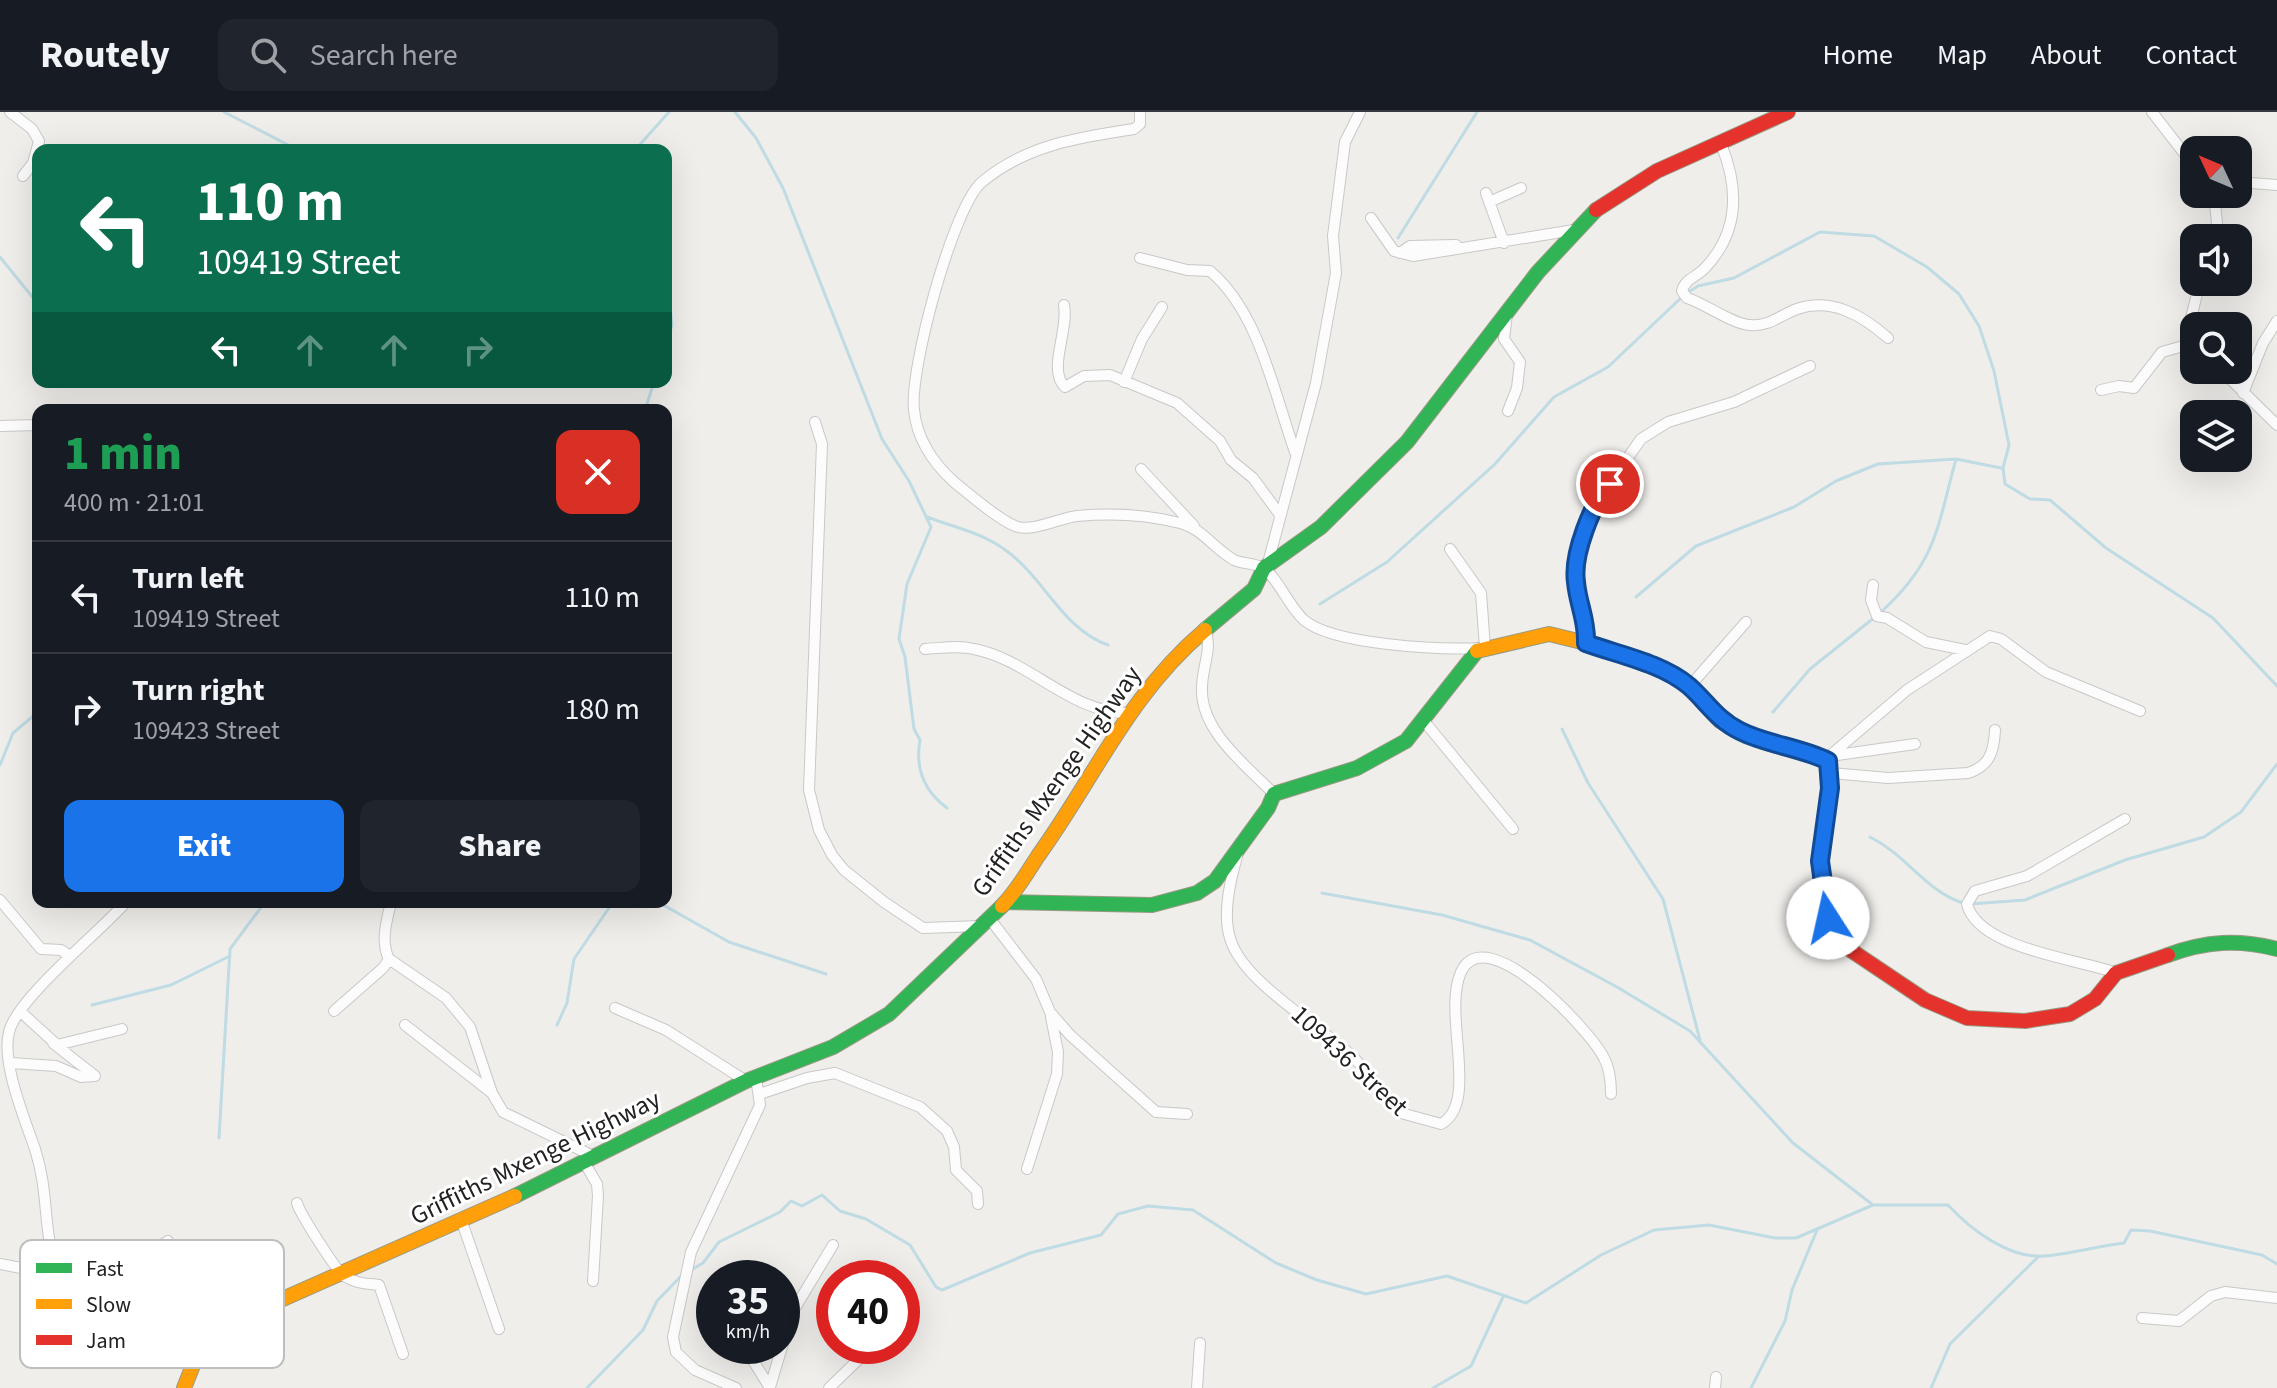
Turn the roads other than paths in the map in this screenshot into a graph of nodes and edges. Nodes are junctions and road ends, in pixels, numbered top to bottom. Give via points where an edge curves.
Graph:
1 (10, 112) edge
2 (1140, 112) edge
3 (1360, 112) edge
4 (1788, 112) edge
5 (2152, 112) edge
6 (38, 144) edge
7 (1721, 144) junction
8 (2180, 148) edge
9 (32, 164) edge
10 (23, 176) dead end
11 (2252, 183) edge
12 (2277, 185) edge
13 (1521, 188) dead end
14 (1371, 218) dead end
15 (1576, 229) junction
16 (1398, 238) dead end
17 (1502, 244) junction
18 (1396, 251) junction
19 (1140, 258) dead end
20 (1064, 305) dead end
21 (1162, 307) dead end
22 (1507, 312) junction
23 (2277, 321) edge
24 (1888, 338) dead end
25 (2180, 347) edge
26 (1810, 366) dead end
27 (1124, 382) junction
28 (2234, 384) edge
29 (2101, 390) dead end
30 (2243, 393) junction
31 (1508, 411) dead end
32 (815, 422) dead end
33 (32, 425) edge
34 (2277, 425) edge
35 (0, 426) edge
36 (1296, 454) junction
37 (1141, 469) dead end
38 (1280, 515) junction
39 (1198, 530) junction
40 (1450, 549) dead end
41 (1264, 568) junction
42 (1873, 585) dead end
43 (1746, 622) dead end
44 (1205, 627) junction
45 (1586, 643) junction
46 (1483, 648) junction
47 (925, 649) dead end
48 (1965, 650) junction
49 (1689, 687) junction
50 (2140, 711) dead end
51 (1128, 713) junction
52 (1424, 721) junction
53 (1995, 730) dead end
54 (1915, 744) dead end
55 (1829, 763) junction
56 (1274, 794) junction
57 (2125, 819) dead end
58 (1513, 829) dead end
59 (1239, 847) junction
60 (0, 900) edge
61 (1006, 902) junction
62 (120, 908) edge
63 (390, 908) edge
64 (986, 922) junction
65 (2277, 949) edge
66 (70, 956) junction
67 (389, 959) junction
68 (2116, 973) junction
69 (615, 1008) dead end
70 (334, 1011) dead end
71 (21, 1012) junction
72 (1050, 1012) junction
73 (405, 1025) dead end
74 (122, 1029) dead end
75 (4, 1031) edge
76 (53, 1043) junction
77 (11, 1063) junction
78 (751, 1079) junction
79 (492, 1093) junction
80 (760, 1094) junction
81 (1611, 1094) dead end
82 (1187, 1114) dead end
83 (590, 1160) junction
84 (1027, 1169) dead end
85 (297, 1203) dead end
86 (978, 1204) dead end
87 (462, 1222) junction
88 (52, 1240) edge
89 (833, 1245) dead end
90 (0, 1264) edge
91 (20, 1268) edge
92 (340, 1274) junction
93 (593, 1281) dead end
94 (2277, 1298) edge
95 (284, 1299) edge
96 (2142, 1318) dead end
97 (499, 1329) dead end
98 (1200, 1343) dead end
99 (403, 1354) dead end
100 (755, 1364) edge
101 (854, 1364) edge
102 (192, 1368) edge
103 (770, 1387) edge
104 (184, 1388) edge
105 (736, 1388) edge
106 (829, 1388) edge
107 (1197, 1388) edge

1 - 6 street via 32,129
2 - 39 street via 1134,129 1073,138 1037,150 975,189 928,308 913,384 914,410 920,440 944,471 1014,526 1119,515
3 - 36 street via 1345,142 1333,236 1335,281
4 - 7 street, Griffiths Mxenge Highway
5 - 8 street
7 - 15 street, Griffiths Mxenge Highway via 1625,189
7 - 24 street via 1735,202 1716,253 1684,284 1687,298 1752,326 1796,309 1838,307 1861,316
9 - 10 street
11 - 12 street
13 - 17 street via 1488,198
14 - 18 street
15 - 17 street
15 - 22 street, Griffiths Mxenge Highway
16 - 18 street
17 - 18 street via 1413,256
19 - 36 street via 1210,271 1242,307
20 - 27 street via 1059,381 1065,387 1095,374
21 - 27 street
22 - 31 street via 1504,339 1520,362
22 - 41 street, Griffiths Mxenge Highway via 1407,442 1321,527
23 - 30 street
25 - 29 street via 2162,352 2134,388
26 - 45 street via 1734,402 1668,422 1641,439 1590,511 1576,575 1587,619
27 - 38 street via 1195,416
28 - 30 street
30 - 34 street
32 - 64 street via 822,444 809,790 819,830 844,870 910,922 934,930
33 - 35 street
36 - 38 street
37 - 39 street
38 - 41 street via 1272,559
39 - 41 street via 1236,561
40 - 46 street via 1481,593
41 - 44 street, Griffiths Mxenge Highway via 1254,589
41 - 46 street via 1305,621 1339,638
42 - 48 street via 1877,616 1926,642
43 - 49 street
44 - 51 street, Griffiths Mxenge Highway via 1170,660
44 - 56 street via 1210,648 1202,684 1205,710 1226,745
45 - 46 street via 1549,634
45 - 49 street via 1668,673
46 - 52 street
47 - 51 street via 955,646 992,654 1092,709
48 - 50 street via 1984,637 1997,637 2046,672
48 - 55 street via 1907,690
49 - 55 street via 1720,721 1763,742
51 - 61 street, Griffiths Mxenge Highway
52 - 56 street via 1406,741 1357,768
52 - 58 street
53 - 55 street via 1992,755 1968,773 1888,778
54 - 55 street
55 - 68 street via 1820,875 1828,918 1845,946 1914,994 1976,1021 2044,1023 2063,1017 2106,991
56 - 59 street
57 - 68 street via 2027,876 1975,891 1967,904 1974,918 2000,937
59 - 61 street via 1208,887 1166,902
59 - 81 street, 109436 Street via 1228,906 1234,948 1258,978 1352,1056 1401,1113 1441,1124 1456,1111 1458,979 1469,961 1484,955 1533,982 1582,1030 1606,1061
60 - 66 street via 41,949
61 - 64 street, Griffiths Mxenge Highway
62 - 66 street
63 - 67 street via 384,942
64 - 72 street via 1036,979
64 - 78 street, Griffiths Mxenge Highway via 889,1014 833,1047
65 - 68 street via 2242,939 2211,941
66 - 71 street
67 - 70 street
67 - 79 street via 446,998 470,1027
69 - 78 street via 666,1030
71 - 75 street
71 - 76 street
72 - 82 street via 1156,1112
72 - 84 street via 1058,1067
73 - 79 street
74 - 76 street via 78,1043
75 - 77 street
76 - 77 street via 95,1076
77 - 88 street via 46,1184
78 - 80 street
78 - 83 street, Griffiths Mxenge Highway
79 - 83 street via 503,1112
80 - 86 street via 835,1073 920,1107 947,1131 956,1170 977,1191
80 - 105 street via 760,1105 691,1252 673,1328 682,1358 695,1370
83 - 87 street, Griffiths Mxenge Highway
83 - 93 street via 598,1196
85 - 92 street
87 - 92 street, Griffiths Mxenge Highway
87 - 97 street
89 - 103 street via 792,1313
90 - 91 street
92 - 95 street, Griffiths Mxenge Highway
92 - 99 street via 361,1285 379,1285
94 - 96 street via 2225,1292 2211,1296 2179,1321
98 - 107 street
100 - 103 street
101 - 106 street
102 - 104 street

